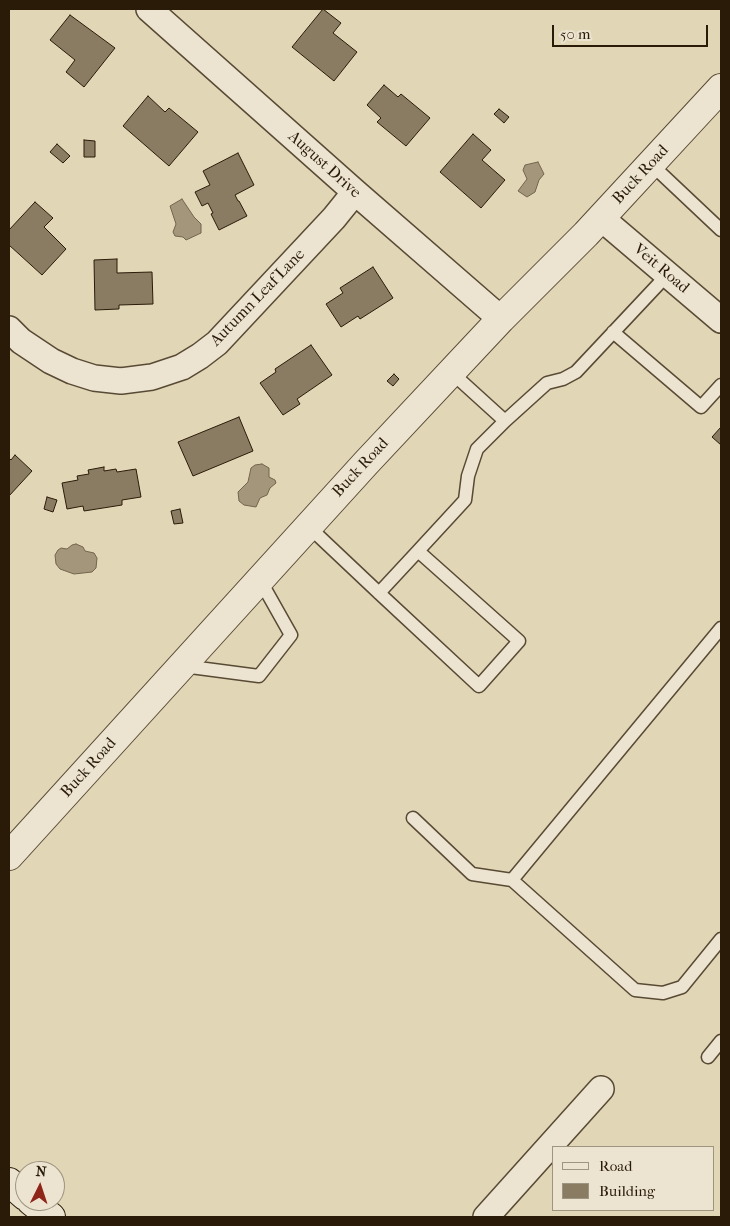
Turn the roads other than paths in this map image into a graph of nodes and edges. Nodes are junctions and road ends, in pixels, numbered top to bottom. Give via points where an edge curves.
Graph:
1 (149, 9) edge
2 (721, 88) edge
3 (651, 164) junction
4 (355, 192) junction
5 (601, 218) junction
6 (721, 230) edge
7 (668, 274) junction
8 (501, 319) junction
9 (721, 320) edge
10 (9, 329) edge
11 (613, 332) junction
12 (451, 372) junction
13 (721, 385) edge
14 (505, 421) junction
15 (308, 526) junction
16 (418, 551) junction
17 (260, 580) junction
18 (379, 593) junction
19 (721, 628) edge
20 (182, 666) junction
21 (413, 818) dead end
22 (9, 856) edge
23 (512, 880) junction
24 (721, 939) edge
25 (721, 1041) edge
26 (708, 1057) dead end
27 (601, 1089) dead end
28 (486, 1217) edge

1 - 4 street, August Drive
2 - 3 street, Buck Road
3 - 5 street, Buck Road
3 - 6 lane
4 - 8 street, August Drive
4 - 10 street, Autumn Leaf Lane via 217,344 182,367 152,377 121,381 94,378 51,361
5 - 7 street, Veit Road
5 - 8 street, Buck Road
7 - 9 street, Veit Road
7 - 11 lane
8 - 12 street, Buck Road
11 - 13 lane via 701,407
11 - 14 lane via 576,372 547,382
12 - 14 lane
12 - 15 street, Buck Road
14 - 16 lane via 477,449 468,476 465,500
15 - 17 street, Buck Road
15 - 18 lane
16 - 18 lane
16 - 18 lane via 519,640 479,686
17 - 20 street, Buck Road
17 - 20 lane via 291,635 259,676
19 - 23 lane
20 - 22 street, Buck Road
21 - 23 lane via 472,874
23 - 24 lane via 635,990 663,993 682,987
25 - 26 lane
27 - 28 street

